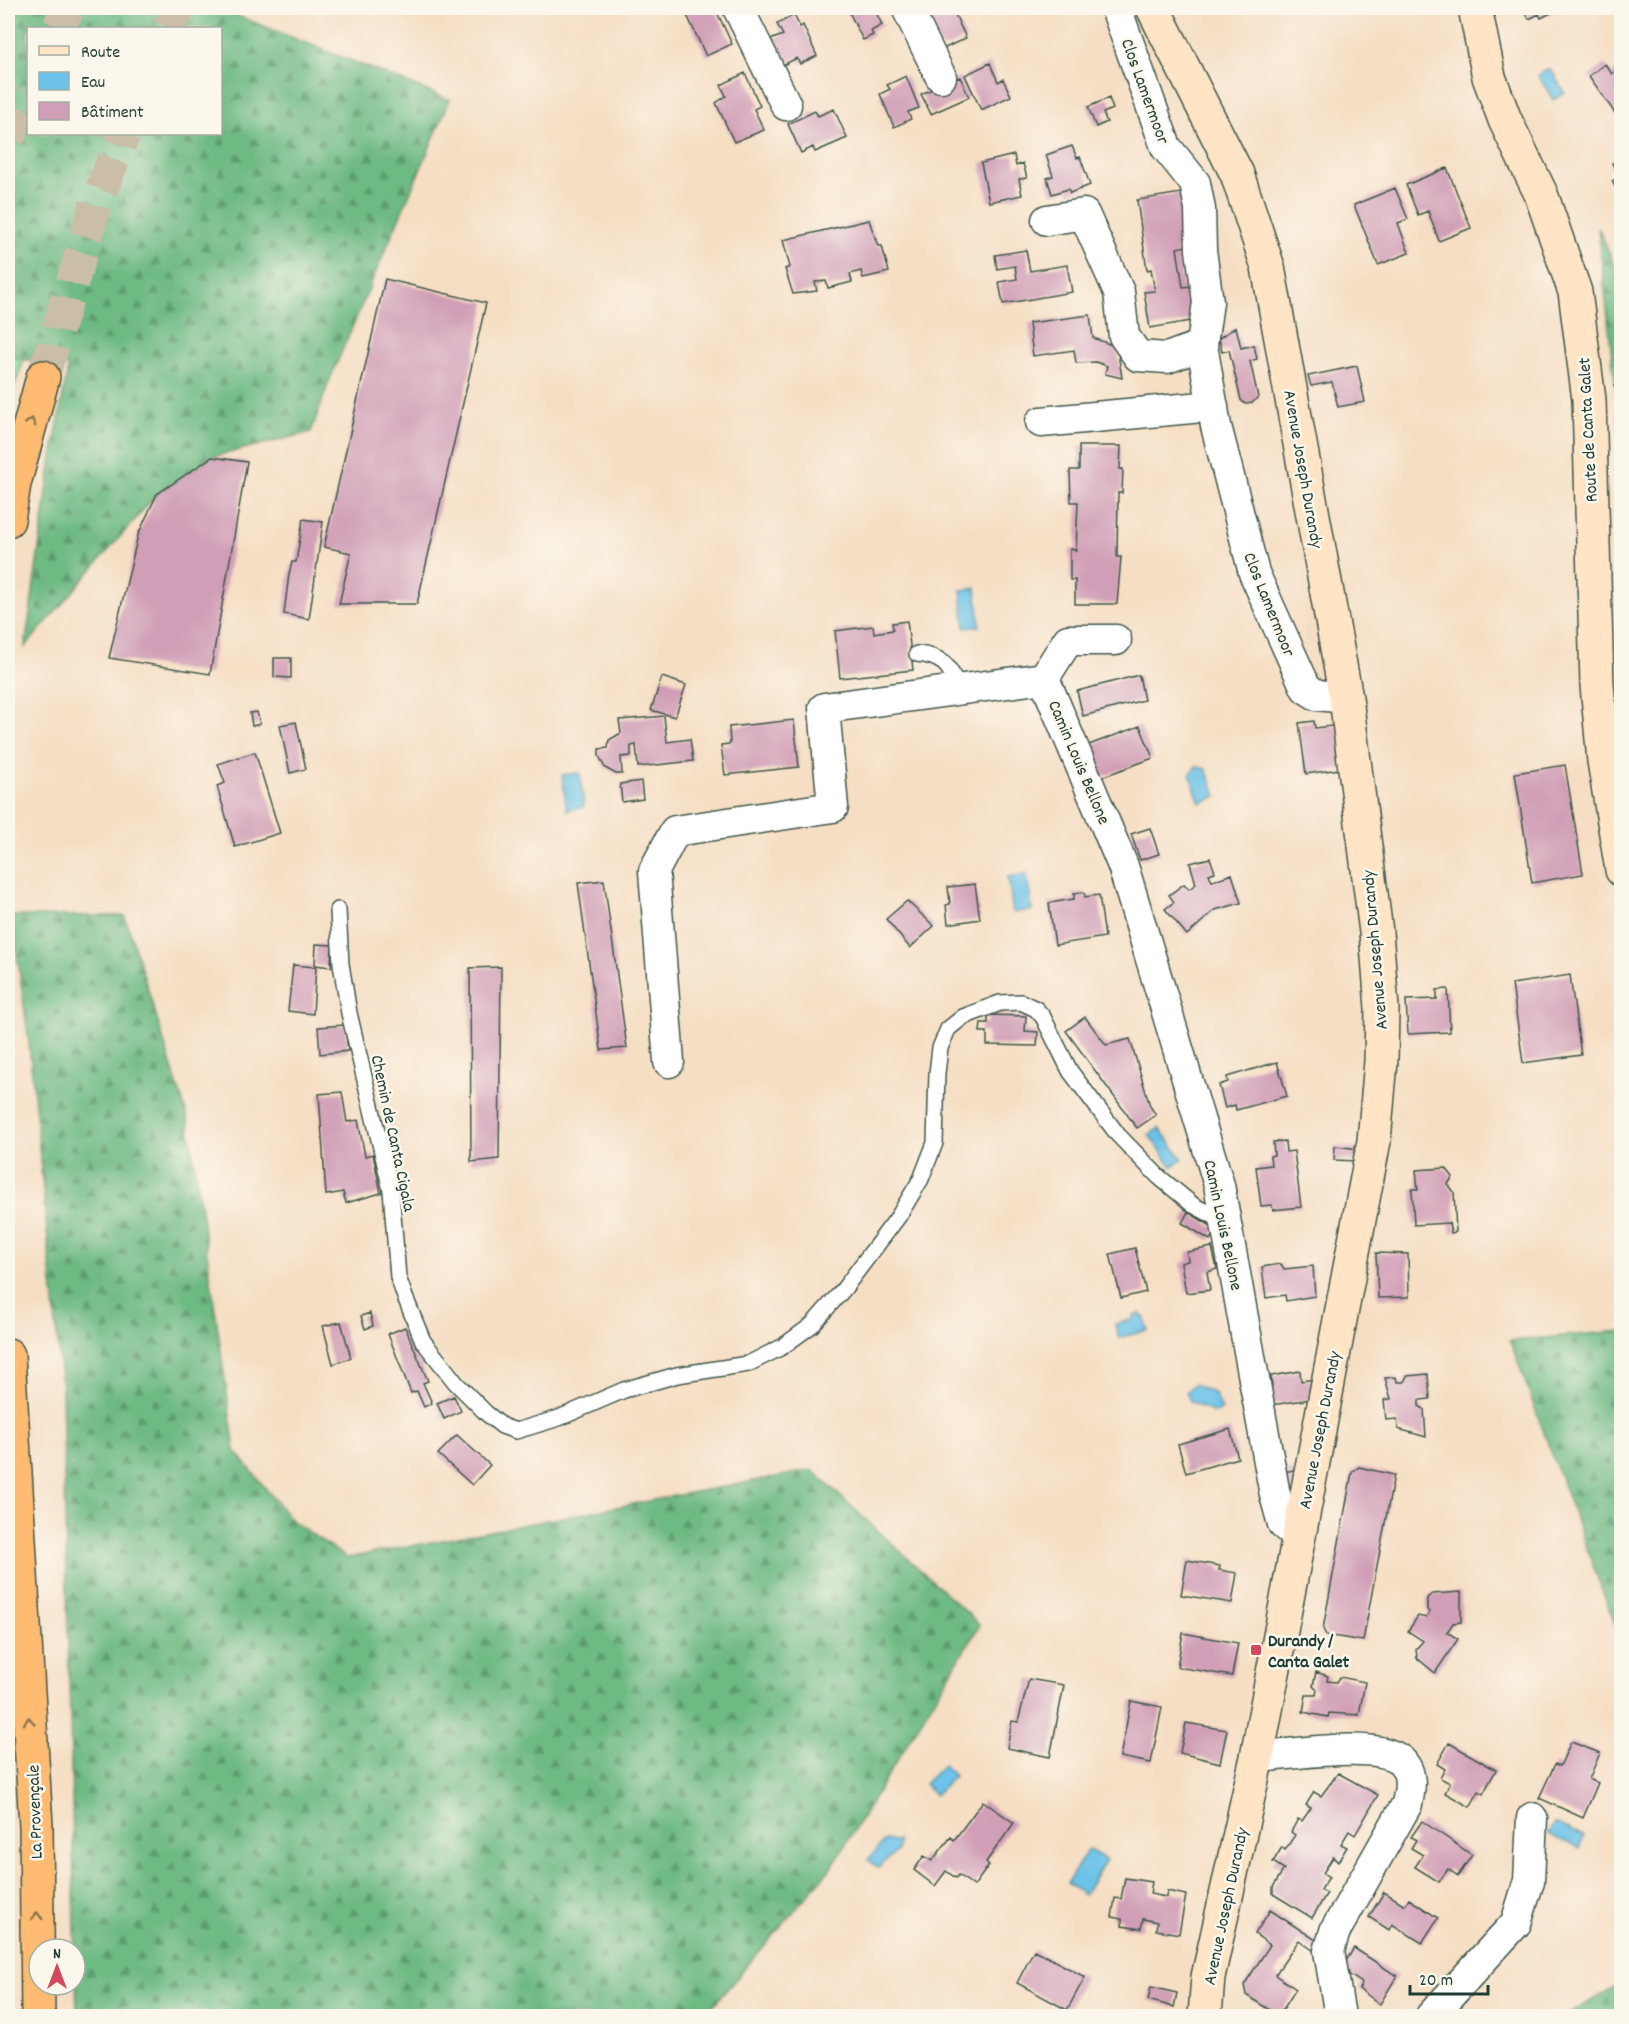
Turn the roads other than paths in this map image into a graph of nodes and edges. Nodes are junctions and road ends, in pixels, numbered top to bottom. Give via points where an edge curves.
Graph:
1 (738, 8) edge
2 (907, 8) edge
3 (1116, 8) edge
4 (1153, 8) edge
5 (1475, 8) edge
6 (941, 77) dead end
7 (786, 105) dead end
8 (1047, 220) dead end
9 (1202, 345) junction
10 (43, 377) tunnel mouth
11 (1213, 406) junction
12 (1041, 422) dead end
13 (8, 520) edge
14 (1116, 640) dead end
15 (917, 654) dead end
16 (1044, 678) junction
17 (956, 688) junction
18 (1346, 698) junction
19 (1622, 870) edge
20 (338, 910) dead end
21 (669, 1062) dead end
22 (1225, 1222) junction
23 (8, 1355) edge
24 (1297, 1536) junction
25 (1257, 1756) junction
26 (1532, 1818) dead end
27 (38, 2016) edge
28 (1205, 2016) edge
29 (1340, 2016) edge
30 (1431, 2016) edge

1 - 7 street
2 - 6 street
3 - 9 street, Clos Lamermoor via 1166,147 1195,183 1208,302
4 - 18 street, Avenue Joseph Durandy via 1237,174 1268,267
5 - 19 street, Route de Canta Galet via 1489,77 1541,194 1575,292 1589,400 1604,761
8 - 9 street via 1084,214 1119,292 1124,336 1138,356 1167,358
9 - 11 street, Clos Lamermoor
13 -> 10 highway
11 - 12 street
11 - 18 street, Clos Lamermoor via 1254,573 1298,674 1306,688 1317,695
14 - 16 street via 1068,640
15 - 17 lane via 942,660 950,668
16 - 17 street, Camin Louis Bellone
16 - 22 street, Camin Louis Bellone via 1123,866 1219,1185
17 - 21 street, Camin Louis Bellone via 824,708 833,807 675,831 654,871
18 - 24 street, Avenue Joseph Durandy via 1376,932 1382,1061 1374,1141
20 - 22 lane, Chemin de Canta Cigala via 349,1013 391,1190 398,1277 423,1341 486,1413 516,1431 559,1419 624,1390 677,1375 748,1364 782,1347 812,1325 879,1244 921,1179 935,1143 937,1073 940,1048 948,1029 963,1017 1000,1003 1021,1002 1036,1010 1070,1071 1118,1136 1193,1205
22 - 24 street, Camin Louis Bellone via 1275,1495 1283,1524
27 -> 23 highway, La Provençale via 36,1826
24 - 25 street, Avenue Joseph Durandy
25 - 28 street, Avenue Joseph Durandy via 1208,1977
25 - 29 street via 1382,1750 1398,1758 1409,1775 1407,1804 1335,1931 1329,1951
26 - 30 street via 1529,1881 1516,1923

